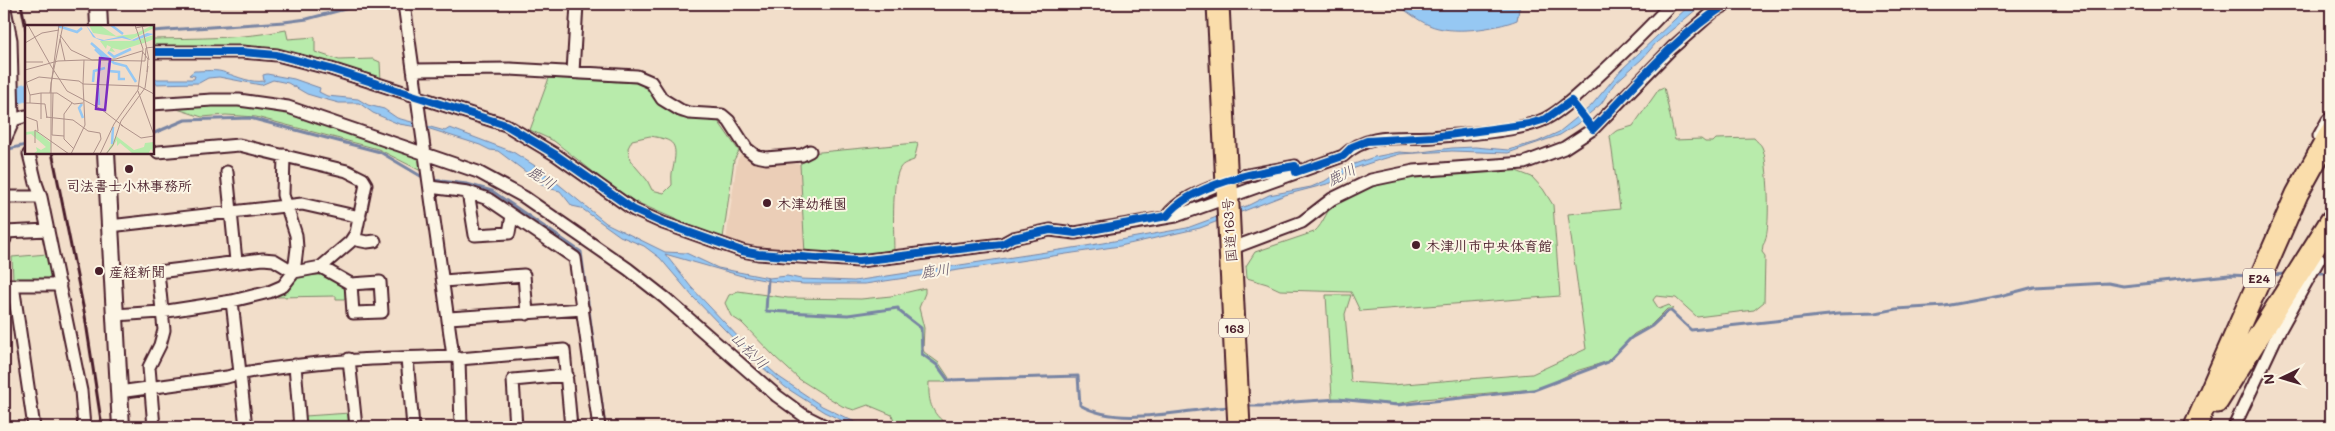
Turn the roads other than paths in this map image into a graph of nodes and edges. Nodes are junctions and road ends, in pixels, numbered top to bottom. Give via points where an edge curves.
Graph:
1 (4, 4) edge
2 (98, 4) edge
3 (404, 4) edge
4 (577, 4) edge
5 (1218, 4) edge
6 (1671, 4) edge
7 (1727, 4) edge
8 (99, 25) edge
9 (154, 52) edge
10 (413, 70) junction
11 (573, 72) junction
12 (418, 100) junction
13 (154, 104) edge
14 (25, 116) edge
15 (2331, 119) edge
16 (10, 120) edge
17 (2331, 132) edge
18 (4, 142) edge
19 (424, 149) junction
20 (810, 151) dead end
21 (158, 152) dead end
22 (29, 154) edge
23 (106, 154) edge
24 (284, 155) junction
25 (227, 172) dead end
26 (1296, 172) junction
27 (1242, 176) dead end
28 (430, 187) junction
29 (468, 192) junction
30 (1222, 195) junction
31 (4, 197) edge
32 (41, 197) junction
33 (286, 207) junction
34 (230, 214) junction
35 (512, 216) junction
36 (1167, 216) junction
37 (360, 218) junction
38 (2331, 221) edge
39 (110, 226) junction
40 (48, 230) junction
41 (2331, 238) edge
42 (5, 239) dead end
43 (1230, 239) junction
44 (352, 240) junction
45 (375, 241) dead end
46 (236, 261) junction
47 (321, 267) junction
48 (294, 272) junction
49 (443, 281) junction
50 (351, 284) dead end
51 (8, 285) edge
52 (60, 285) junction
53 (232, 301) junction
54 (583, 309) junction
55 (162, 312) junction
56 (526, 314) junction
57 (115, 315) junction
58 (449, 318) junction
59 (456, 357) junction
60 (407, 358) junction
61 (349, 359) junction
62 (295, 365) junction
63 (240, 373) junction
64 (567, 375) junction
65 (150, 388) junction
66 (119, 392) junction
67 (34, 427) edge
68 (84, 427) edge
69 (121, 427) edge
70 (154, 427) edge
71 (246, 427) edge
72 (300, 427) edge
73 (356, 427) edge
74 (413, 427) edge
75 (461, 427) edge
76 (516, 427) edge
77 (571, 427) edge
78 (599, 427) edge
79 (827, 427) edge
80 (1239, 427) edge
81 (2189, 427) edge
82 (2194, 427) edge
83 (2202, 427) edge
84 (2234, 427) edge

1 - 16 street via 11,40
2 - 8 street
3 - 10 street
4 - 11 street
5 - 30 highway, 国道163号 / 163
6 - 26 street via 1627,51 1571,101 1546,118 1497,130 1367,141 1352,147 1343,156
7 - 43 street via 1672,48 1593,129 1564,148 1524,163 1414,171 1371,180 1332,199 1302,222
9 - 12 street via 277,55 330,69
10 - 11 street
10 - 12 street
11 - 20 street via 645,78 662,99 680,110 722,115 756,156 802,155
12 - 19 street
12 - 36 street via 506,125 556,155 616,199 663,224 724,246 758,254 874,260 1002,244 1013,238 1050,230 1075,234
13 - 19 street via 212,100 264,103
14 - 16 street
15 - 81 street via 2305,160
16 - 18 street
17 - 82 highway, E24 via 2297,194
19 - 28 street
19 - 79 street via 524,196 660,294 784,401
21 - 24 street via 239,145
22 - 32 street
23 - 39 street
24 - 33 street via 281,185
24 - 37 street via 363,178 366,184
25 - 34 street
26 - 27 street via 1295,166
26 - 30 street via 1266,185
28 - 29 street
28 - 49 street
29 - 35 street via 488,199
29 - 35 street via 475,235 509,233
30 - 36 street via 1176,216
30 - 36 street via 1180,204
30 - 43 highway, 国道163号 / 163
31 - 32 street
32 - 40 street
33 - 34 street
33 - 37 street via 302,204
33 - 48 street via 296,242
34 - 39 street
34 - 46 street
35 - 54 street via 575,258
37 - 44 street
38 - 83 highway, E24
39 - 57 street
40 - 42 street via 5,232
40 - 52 street
41 - 84 street via 2278,333
43 - 80 highway, 国道163号 / 163
44 - 45 street
44 - 47 street
46 - 48 street via 274,260
46 - 55 street via 158,272
47 - 48 street
47 - 50 street
48 - 53 street via 283,286
49 - 56 street via 524,275
49 - 58 street
51 - 52 street
51 - 67 street
52 - 68 street via 81,391
53 - 55 street
53 - 63 street
54 - 56 street
54 - 78 street
55 - 57 street
55 - 65 street via 164,330 149,367
56 - 58 street
57 - 66 street
58 - 59 street
59 - 60 street
59 - 64 street via 564,350
59 - 75 street
60 - 61 street
60 - 74 street
61 - 62 street
61 - 73 street
62 - 63 street
62 - 72 street
63 - 65 street
63 - 71 street
64 - 76 street via 513,380
64 - 77 street
65 - 66 street
65 - 70 street
66 - 69 street

